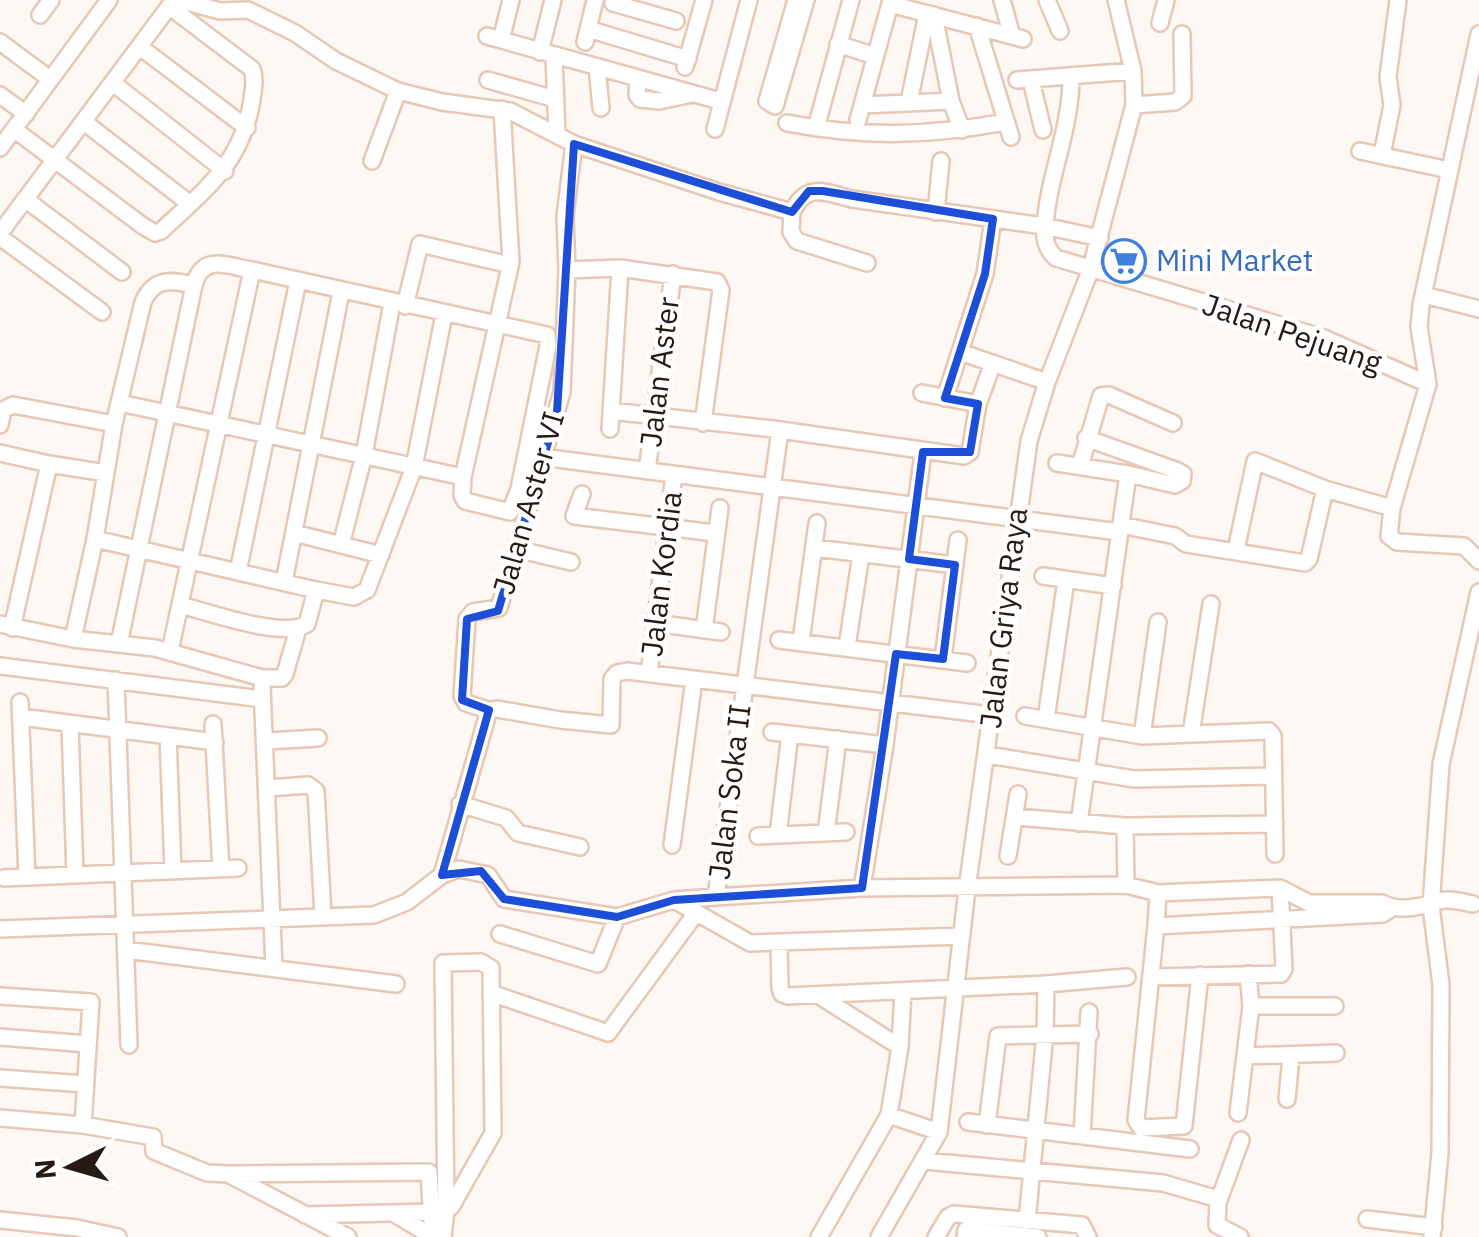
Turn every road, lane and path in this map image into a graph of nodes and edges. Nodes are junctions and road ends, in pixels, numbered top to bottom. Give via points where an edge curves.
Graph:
1 (51, 0) edge
2 (109, 0) edge
3 (511, 0) edge
4 (553, 0) edge
5 (596, 0) edge
6 (704, 0) edge
7 (749, 0) edge
8 (796, 0) edge
9 (806, 0) edge
10 (851, 0) edge
11 (951, 0) edge
12 (1002, 0) edge
13 (1047, 0) edge
14 (1116, 0) edge
15 (1166, 0) edge
16 (1398, 0) edge
17 (175, 2) edge
18 (891, 2) edge
19 (613, 3) dead end
20 (632, 9) junction
21 (40, 15) dead end
22 (936, 16) junction
23 (1160, 23) dead end
24 (977, 26) junction
25 (1060, 31) dead end
26 (1182, 34) dead end
27 (1479, 34) edge
28 (622, 40) junction
29 (0, 42) edge
30 (838, 44) junction
31 (140, 47) junction
32 (651, 49) junction
33 (547, 54) junction
34 (875, 56) junction
35 (597, 67) junction
36 (1133, 71) junction
37 (1071, 77) junction
38 (50, 79) junction
39 (488, 80) dead end
40 (113, 84) junction
41 (398, 91) junction
42 (1473, 92) edge
43 (0, 94) edge
44 (555, 99) junction
45 (720, 101) junction
46 (946, 101) junction
47 (908, 102) junction
48 (1134, 106) junction
49 (600, 108) dead end
50 (502, 109) junction
51 (26, 114) junction
52 (84, 122) junction
53 (787, 123) dead end
54 (247, 128) junction
55 (816, 128) junction
56 (715, 129) dead end
57 (15, 130) junction
58 (962, 130) junction
59 (1043, 130) dead end
60 (942, 133) junction
61 (557, 134) junction
62 (574, 144) junction
63 (1, 146) edge
64 (1360, 151) dead end
65 (1382, 155) junction
66 (52, 161) junction
67 (372, 161) dead end
68 (941, 161) dead end
69 (1449, 170) junction
70 (224, 171) junction
71 (25, 199) junction
72 (190, 204) junction
73 (792, 212) junction
74 (936, 212) junction
75 (992, 219) junction
76 (1044, 226) junction
77 (0, 235) edge
78 (1100, 238) junction
79 (867, 263) dead end
80 (510, 265) junction
81 (620, 268) junction
82 (252, 270) junction
83 (567, 270) junction
84 (1090, 270) junction
85 (122, 272) dead end
86 (673, 274) junction
87 (298, 281) junction
88 (194, 284) junction
89 (341, 292) junction
90 (1424, 295) junction
91 (399, 304) junction
92 (1479, 309) edge
93 (102, 312) dead end
94 (444, 314) junction
95 (496, 326) junction
96 (960, 352) junction
97 (993, 364) junction
98 (1046, 382) junction
99 (1428, 384) junction
100 (922, 393) dead end
101 (945, 398) junction
102 (120, 403) junction
103 (978, 404) junction
104 (611, 410) junction
105 (168, 414) junction
106 (704, 415) junction
107 (656, 417) junction
108 (1173, 423) dead end
109 (114, 424) junction
110 (220, 425) junction
111 (0, 426) edge
112 (610, 430) dead end
113 (780, 430) junction
114 (266, 435) junction
115 (1086, 438) junction
116 (313, 444) junction
117 (924, 452) junction
118 (0, 453) edge
119 (364, 456) junction
120 (542, 457) junction
121 (1057, 463) dead end
122 (49, 464) junction
123 (414, 466) junction
124 (1080, 466) junction
125 (647, 471) junction
126 (106, 473) junction
127 (674, 474) junction
128 (1128, 474) junction
129 (463, 477) junction
130 (770, 486) junction
131 (1326, 488) junction
132 (582, 494) dead end
133 (916, 504) junction
134 (720, 508) dead end
135 (1392, 508) junction
136 (1016, 518) junction
137 (817, 523) dead end
138 (1120, 528) junction
139 (668, 529) junction
140 (294, 533) junction
141 (715, 533) junction
142 (95, 539) junction
143 (958, 540) dead end
144 (341, 546) junction
145 (516, 548) junction
146 (815, 548) junction
147 (140, 550) junction
148 (1236, 550) junction
149 (861, 554) junction
150 (381, 555) junction
151 (909, 559) junction
152 (1479, 560) edge
153 (189, 561) junction
154 (572, 562) dead end
155 (955, 565) junction
156 (238, 572) junction
157 (1043, 576) dead end
158 (1066, 580) junction
159 (284, 582) junction
160 (1112, 586) junction
161 (316, 590) junction
162 (1479, 592) edge
163 (1210, 604) dead end
164 (180, 605) junction
165 (1158, 622) dead end
166 (655, 623) junction
167 (6, 626) edge
168 (298, 629) junction
169 (704, 630) junction
170 (721, 632) dead end
171 (73, 639) junction
172 (779, 640) dead end
173 (800, 642) junction
174 (119, 644) junction
175 (847, 647) junction
176 (170, 651) junction
177 (896, 654) junction
178 (943, 658) junction
179 (968, 662) dead end
180 (0, 666) edge
181 (649, 674) junction
182 (116, 680) junction
183 (694, 680) junction
184 (744, 687) junction
185 (889, 704) junction
186 (487, 711) junction
187 (991, 715) junction
188 (1025, 716) dead end
189 (1046, 720) junction
190 (70, 724) junction
191 (213, 724) dead end
192 (1094, 728) junction
193 (118, 730) junction
194 (772, 732) dead end
195 (790, 734) junction
196 (1190, 734) junction
197 (168, 736) junction
198 (1142, 736) junction
199 (318, 738) dead end
200 (838, 740) junction
201 (215, 742) junction
202 (266, 742) junction
203 (885, 745) junction
204 (988, 754) junction
205 (1087, 773) junction
206 (1274, 776) junction
207 (268, 788) junction
208 (1018, 794) dead end
209 (460, 804) junction
210 (1015, 818) junction
211 (1079, 823) junction
212 (1275, 824) junction
213 (1125, 826) junction
214 (846, 832) dead end
215 (826, 833) junction
216 (778, 835) junction
217 (758, 836) dead end
218 (672, 845) dead end
219 (580, 847) dead end
220 (1275, 854) dead end
221 (1008, 856) dead end
222 (173, 871) junction
223 (123, 873) junction
224 (75, 875) junction
225 (442, 875) junction
226 (27, 877) junction
227 (4, 878) dead end
228 (1126, 884) junction
229 (862, 888) junction
230 (1280, 888) junction
231 (967, 889) junction
232 (1158, 893) junction
233 (716, 897) junction
234 (674, 900) junction
235 (1473, 904) dead end
236 (1431, 906) junction
237 (1309, 911) junction
238 (696, 913) junction
239 (323, 915) junction
240 (617, 917) junction
241 (272, 918) junction
242 (1282, 920) junction
243 (125, 924) junction
244 (1156, 926) junction
245 (0, 928) edge
246 (500, 934) dead end
247 (962, 936) junction
248 (779, 945) junction
249 (126, 950) junction
250 (274, 968) junction
251 (1248, 974) junction
252 (1200, 975) junction
253 (1152, 976) junction
254 (1128, 977) dead end
255 (396, 984) dead end
256 (1046, 984) junction
257 (954, 989) junction
258 (904, 991) junction
259 (491, 993) junction
260 (818, 995) junction
261 (0, 996) edge
262 (1251, 1006) junction
263 (1334, 1006) dead end
264 (1090, 1012) dead end
265 (1045, 1034) junction
266 (1090, 1034) junction
267 (0, 1037) edge
268 (88, 1044) junction
269 (130, 1045) dead end
270 (900, 1046) junction
271 (1336, 1054) dead end
272 (1246, 1056) junction
273 (1291, 1056) junction
274 (0, 1078) edge
275 (86, 1084) junction
276 (1287, 1099) dead end
277 (1238, 1113) dead end
278 (890, 1116) junction
279 (0, 1118) edge
280 (968, 1122) dead end
281 (83, 1125) junction
282 (986, 1125) junction
283 (1035, 1131) junction
284 (939, 1132) junction
285 (1082, 1136) junction
286 (1241, 1140) dead end
287 (1190, 1149) dead end
288 (925, 1161) junction
289 (1030, 1171) junction
290 (228, 1174) junction
291 (1219, 1200) junction
292 (438, 1211) junction
293 (393, 1213) junction
294 (306, 1215) junction
295 (1367, 1219) dead end
296 (0, 1220) edge
297 (1027, 1221) junction
298 (1433, 1232) edge
299 (1007, 1235) edge
300 (118, 1237) edge
301 (348, 1237) edge
302 (433, 1237) edge
303 (443, 1237) edge
304 (819, 1237) edge
305 (879, 1237) edge
306 (936, 1237) edge
307 (965, 1237) edge
308 (1038, 1237) edge
309 (1088, 1237) edge
310 (1240, 1237) edge

1 - 21 street
2 - 38 street
3 - 33 street via 494,38
4 - 33 street
5 - 28 street via 586,36
6 - 32 street via 686,63
7 - 45 street
8 - 9 street via 771,103
10 - 30 street
11 - 22 street
12 - 24 street via 1017,38
13 - 25 street
14 - 36 street, Jalan Griya Raya
15 - 23 street
16 - 65 street
17 - 31 street
17 - 41 street via 248,10
17 - 54 street via 252,69
18 - 22 street
18 - 34 street
19 - 20 street
20 - 28 street
20 - 32 street via 668,19
22 - 24 street
22 - 46 street
22 - 47 street
24 - 58 street via 1008,130
26 - 48 street via 1183,96
27 - 42 street
28 - 32 street
29 - 38 street
30 - 34 street
30 - 55 street
31 - 40 street
31 - 54 street
33 - 35 street
33 - 44 street
34 - 47 street via 860,113
35 - 45 street
35 - 49 street
36 - 37 street
36 - 48 street, Jalan Griya Raya
37 - 59 street via 1024,80
37 - 76 street
38 - 51 street
39 - 44 street
40 - 52 street
40 - 70 street
41 - 50 street
41 - 67 street
42 - 69 street
43 - 51 street
44 - 61 street
45 - 56 street
46 - 47 street
46 - 58 street
46 - 60 street
48 - 78 street, Jalan Griya Raya
50 - 61 street
50 - 80 street
51 - 57 street
52 - 66 street
52 - 72 street
53 - 55 street
54 - 70 street
55 - 60 street
57 - 63 street
57 - 66 street
58 - 60 street
61 - 62 street
62 - 73 street
62 - 83 street, Jalan Aster VI via 564,216
64 - 65 street
65 - 69 street
66 - 71 street
66 - 72 street via 151,232 161,231
68 - 74 street
69 - 90 street
70 - 72 street
71 - 77 street
71 - 85 street
73 - 74 street via 810,191
73 - 79 street via 797,242
74 - 75 street
75 - 76 street
75 - 96 street via 986,274
76 - 78 street
76 - 84 street, Jalan Pejuang via 1050,252
77 - 93 street
78 - 84 street, Jalan Griya Raya
80 - 91 street via 420,244
80 - 95 street
81 - 83 street
81 - 86 street
81 - 104 street
82 - 87 street
82 - 88 street via 204,265
82 - 110 street
83 - 120 street, Jalan Aster VI via 562,392
84 - 98 street, Jalan Griya Raya
84 - 99 street, Jalan Pejuang via 1324,338
86 - 106 street via 720,285
86 - 107 street, Jalan Aster
87 - 89 street
87 - 114 street
88 - 102 street via 162,281 148,291
88 - 105 street
89 - 91 street
89 - 116 street
90 - 92 street
90 - 99 street via 1419,327
91 - 94 street
91 - 119 street
94 - 95 street
94 - 123 street
95 - 129 street
95 - 129 street via 548,336 516,503 510,512 466,501
96 - 97 street
96 - 101 street
97 - 98 street
97 - 103 street
98 - 136 street, Jalan Griya Raya
99 - 135 street
100 - 101 street
101 - 103 street
102 - 105 street
102 - 109 street
103 - 117 street via 969,454
104 - 107 street
104 - 112 street
105 - 110 street
105 - 147 street
106 - 107 street
106 - 113 street via 723,416 728,426
107 - 125 street, Jalan Aster
108 - 115 street via 1109,396 1098,398
109 - 111 street via 13,405 3,410
109 - 126 street
110 - 114 street
110 - 153 street
113 - 117 street
113 - 130 street, Jalan Soka II
114 - 116 street
114 - 156 street
115 - 124 street
115 - 128 street via 1183,477 1175,485
116 - 119 street
116 - 140 street
117 - 133 street
118 - 122 street
119 - 123 street
119 - 144 street
120 - 125 street
120 - 145 street, Jalan Aster VI
121 - 124 street
122 - 126 street
122 - 167 street
123 - 129 street
123 - 150 street
124 - 128 street
125 - 127 street
126 - 142 street
127 - 130 street
127 - 139 street, Jalan Kordia
128 - 138 street
130 - 133 street
130 - 184 street, Jalan Soka II
131 - 135 street
131 - 148 street via 1308,562
131 - 148 street via 1255,461
132 - 139 street via 574,516
133 - 136 street
133 - 151 street
134 - 141 street
135 - 152 street via 1391,540 1464,546
136 - 138 street
136 - 187 street, Jalan Griya Raya
137 - 146 street
138 - 148 street
138 - 160 street
139 - 141 street
139 - 166 street, Jalan Kordia
140 - 144 street
140 - 159 street
141 - 169 street
142 - 147 street
142 - 171 street
143 - 155 street
144 - 150 street
145 - 154 street
145 - 186 street, Jalan Aster VI via 498,608 467,619 462,696
146 - 149 street
146 - 173 street
147 - 153 street
147 - 174 street
149 - 151 street
149 - 175 street
150 - 161 street via 362,594
151 - 155 street
151 - 177 street
153 - 156 street
153 - 164 street
155 - 178 street
156 - 159 street
157 - 158 street
158 - 160 street
158 - 189 street
159 - 161 street
160 - 192 street
161 - 168 street via 307,624
162 - 236 street via 1440,764
163 - 196 street
164 - 168 street
164 - 176 street
165 - 198 street
166 - 169 street
166 - 181 street, Jalan Kordia
167 - 171 street
168 - 176 street via 282,678
169 - 170 street
171 - 174 street
172 - 173 street
173 - 175 street
174 - 176 street
175 - 177 street
177 - 178 street
177 - 185 street
178 - 179 street
180 - 182 street
181 - 183 street
181 - 186 street via 614,675 611,724
182 - 193 street
182 - 202 street via 262,693
183 - 184 street
183 - 218 street
184 - 185 street
184 - 233 street, Jalan Soka II
185 - 187 street
185 - 203 street
186 - 209 street
187 - 204 street, Jalan Griya Raya
188 - 189 street
189 - 192 street
190 - 193 street
190 - 224 street
190 - 226 street via 20,710
191 - 201 street
192 - 198 street
192 - 205 street
193 - 197 street
193 - 223 street
194 - 195 street
195 - 200 street
195 - 216 street
196 - 198 street
196 - 206 street via 1269,730
197 - 201 street
197 - 222 street
199 - 202 street
200 - 203 street
200 - 215 street
201 - 222 street via 229,869
202 - 207 street
203 - 229 street
204 - 205 street
204 - 231 street, Jalan Griya Raya
205 - 206 street via 1134,779
205 - 211 street
206 - 212 street
207 - 239 street via 308,786 316,792
207 - 241 street
208 - 210 street
209 - 219 street via 506,818 518,833
209 - 225 street
210 - 211 street
210 - 221 street
211 - 213 street
212 - 213 street
212 - 220 street
213 - 228 street
214 - 215 street
215 - 216 street
216 - 217 street
222 - 223 street
223 - 224 street
223 - 243 street
224 - 226 street
225 - 239 street via 416,897 382,912
225 - 240 street via 482,871 504,899
226 - 227 street
228 - 231 street
228 - 232 street
229 - 231 street
229 - 233 street
230 - 232 street
230 - 237 street
230 - 242 street
231 - 247 street, Jalan Griya Raya
232 - 244 street
233 - 234 street
234 - 238 street
234 - 240 street
235 - 236 street via 1442,900
236 - 237 street via 1382,903
236 - 298 street via 1441,986
237 - 242 street
238 - 248 street via 746,942
238 - 259 street via 608,1032
239 - 241 street
240 - 246 street via 598,964
241 - 243 street
241 - 250 street
242 - 244 street
242 - 251 street via 1283,972
243 - 245 street
243 - 249 street
244 - 253 street
247 - 248 street
247 - 257 street, Jalan Griya Raya
248 - 260 street via 782,994
249 - 250 street
249 - 269 street
250 - 255 street
251 - 252 street
251 - 262 street
252 - 253 street
252 - 253 street via 1185,1123 1179,1129 1141,1128 1136,1120
254 - 256 street
256 - 257 street
256 - 265 street
257 - 258 street
257 - 284 street, Jalan Griya Raya
258 - 260 street
258 - 270 street
259 - 292 street via 493,1133 451,1206
259 - 292 street via 490,968 481,962 443,962
260 - 270 street
261 - 268 street via 91,1002
262 - 263 street
262 - 272 street
264 - 266 street
265 - 266 street
265 - 282 street via 998,1036
265 - 283 street
266 - 285 street
267 - 268 street
268 - 275 street
270 - 278 street
271 - 273 street
272 - 273 street
272 - 277 street
273 - 276 street
274 - 275 street
275 - 281 street
278 - 284 street
278 - 304 street
279 - 281 street
280 - 282 street
281 - 290 street via 153,1137 154,1152
282 - 283 street
283 - 285 street
283 - 289 street
284 - 288 street, Jalan Griya Raya
285 - 287 street
286 - 291 street
288 - 289 street
288 - 305 street, Jalan Griya Raya
289 - 291 street via 1163,1183
289 - 297 street
290 - 292 street via 430,1172
290 - 294 street
291 - 310 street via 1217,1225
292 - 293 street
292 - 302 street
292 - 303 street
293 - 294 street
293 - 302 street
294 - 301 street
295 - 298 street
296 - 300 street
297 - 306 street via 954,1214
297 - 309 street via 1082,1225
299 - 307 street via 966,1230
299 - 308 street

